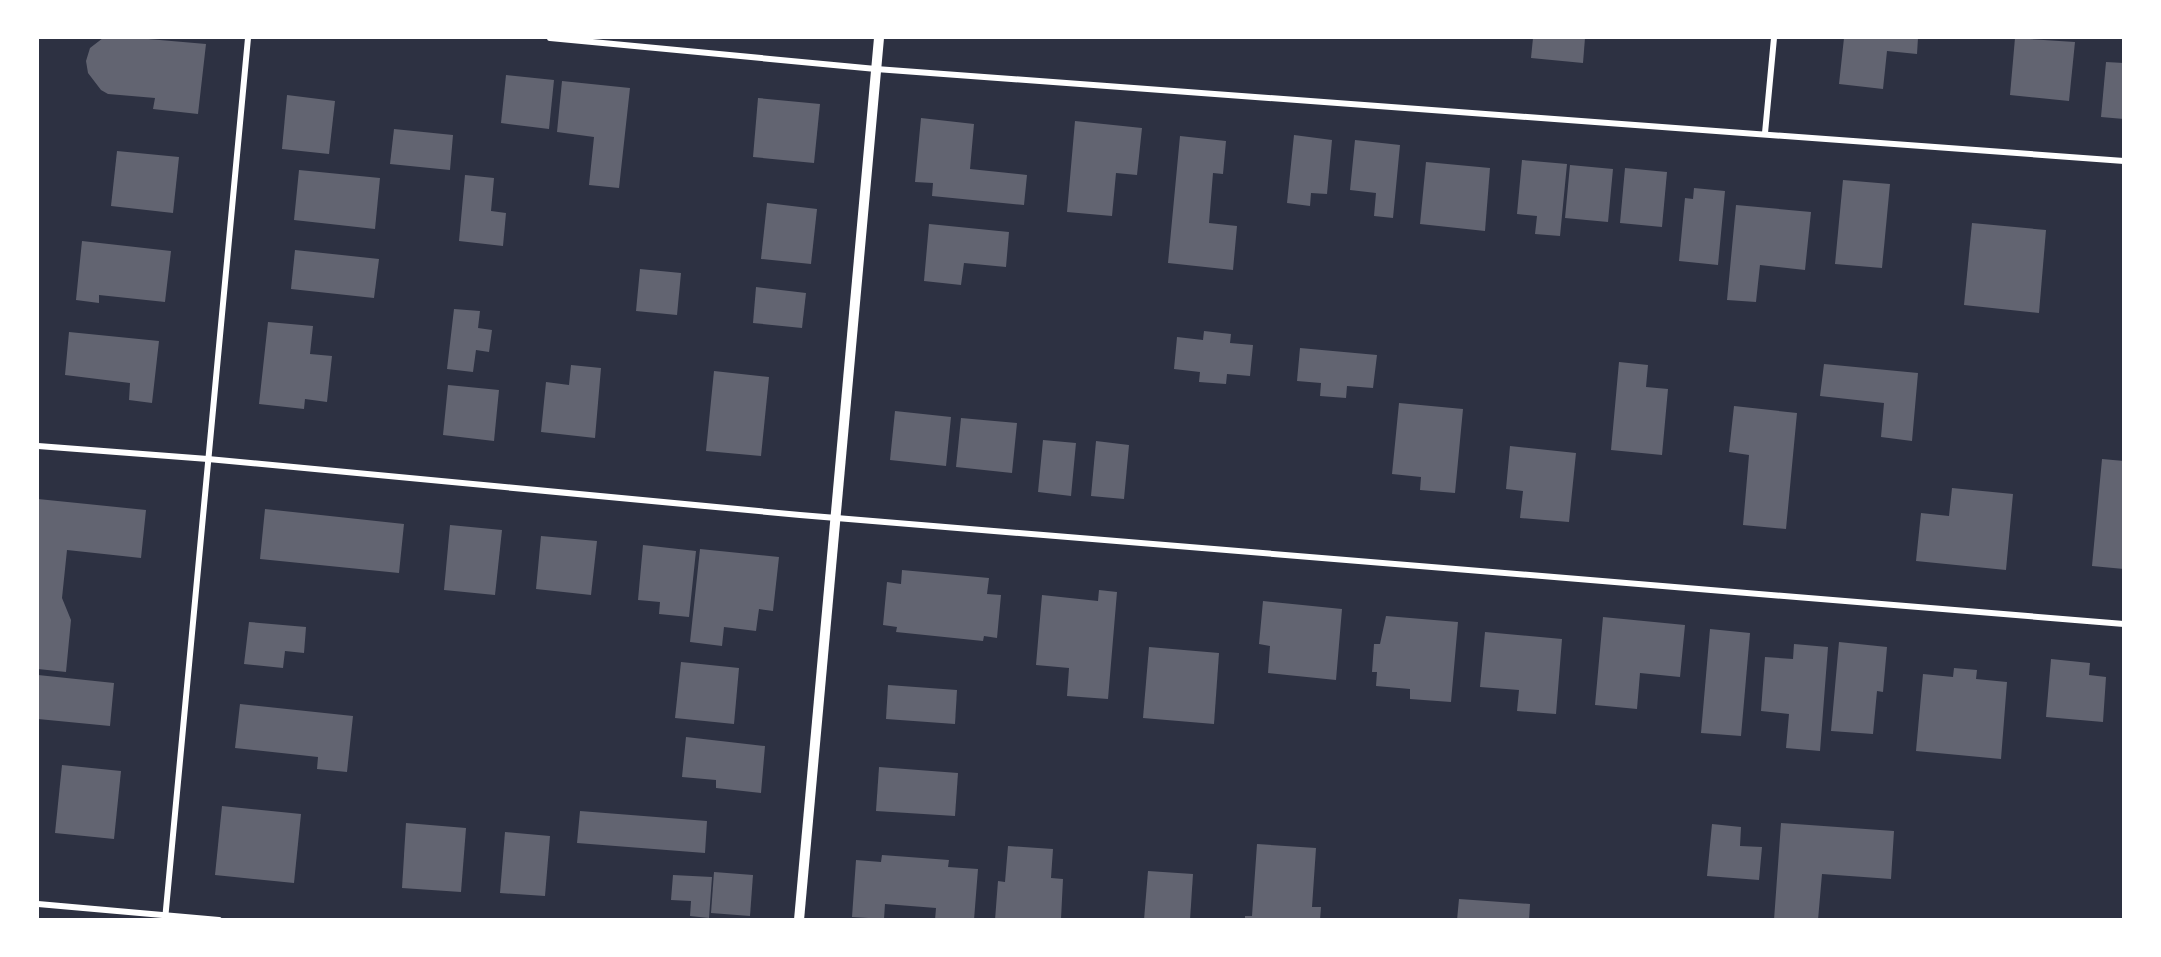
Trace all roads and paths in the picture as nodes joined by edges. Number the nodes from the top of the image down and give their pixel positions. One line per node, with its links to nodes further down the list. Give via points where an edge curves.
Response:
1 (248, 38): 9 (street)
2 (550, 38): 5 (street)
3 (879, 38): 5 (street)
4 (1774, 38): 6 (street)
5 (876, 69): 6 (street); 10 (street)
6 (1765, 133): 7 (street)
7 (2124, 161)
8 (38, 446): 9 (street)
9 (208, 459): 10 (street); 13 (street)
10 (835, 516): 11 (street); 15 (street)
11 (2124, 624)
12 (38, 904): 13 (street)
13 (165, 917): 14 (street)
14 (219, 920)
15 (798, 920)

